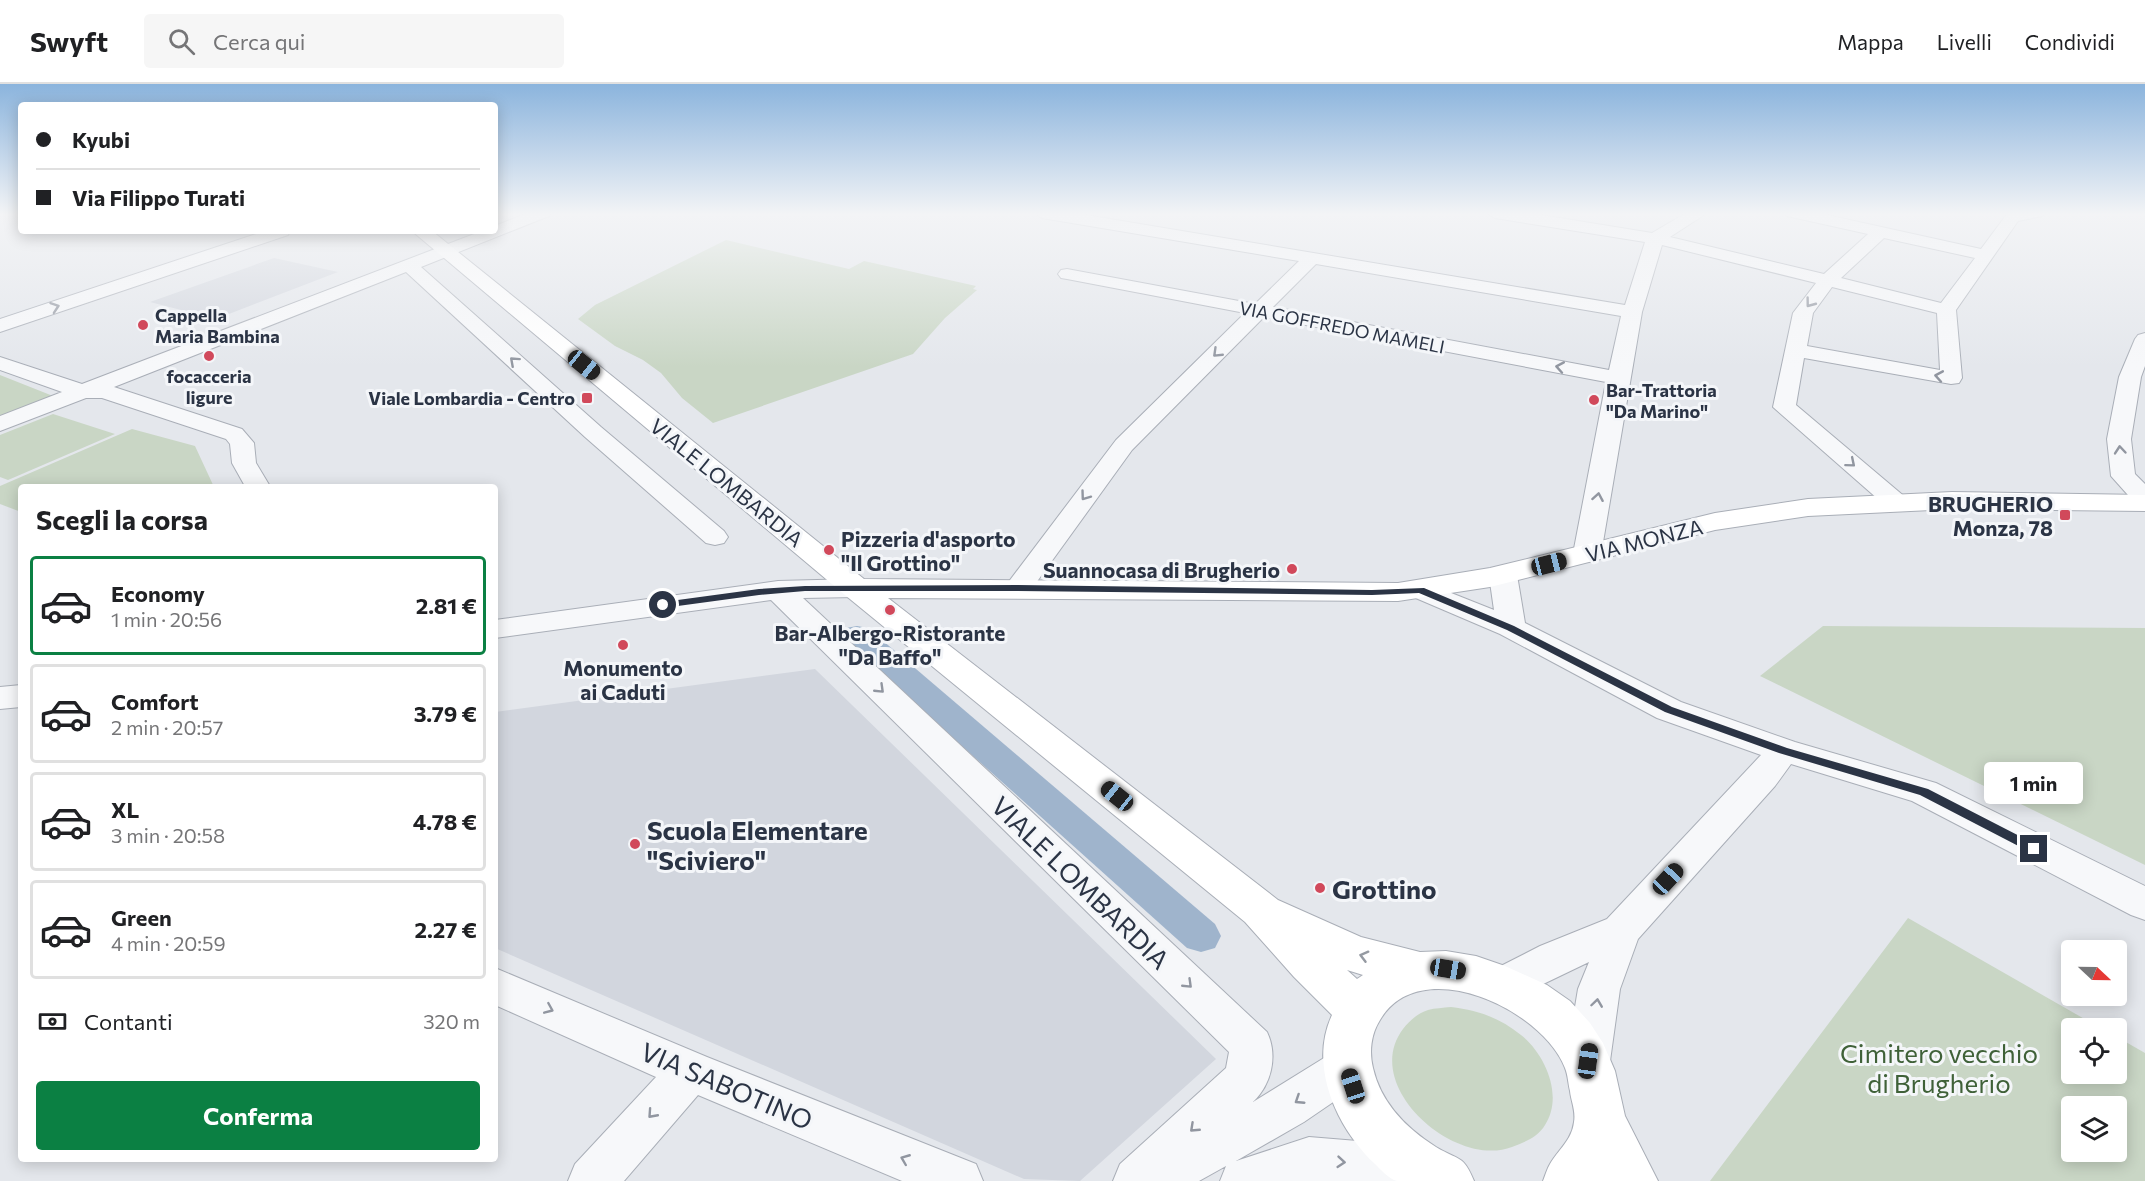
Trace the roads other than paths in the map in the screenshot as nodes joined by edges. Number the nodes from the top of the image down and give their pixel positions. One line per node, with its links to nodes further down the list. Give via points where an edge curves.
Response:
1 (183, 264): 16 (street, one-way to 1)
2 (415, 264): 10 (street)
3 (462, 264): 29 (main road, VIALE LOMBARDIA)
4 (1306, 264): 14 (street)
5 (1355, 264): 15 (street)
6 (1647, 264): 15 (street)
7 (1760, 264): 12 (street)
8 (1846, 264): 12 (street)
9 (1979, 264): 13 (street)
10 (410, 266): 21 (street); 26 (street, one-way to 10)
11 (1067, 274): 14 (street, VIA GOFFREDO MAMELI)
12 (1827, 281): 13 (street); 18 (street, one-way to 18, via 1803,313)
13 (1946, 310): 18 (street, one-way to 18, via 1951,378)
14 (1259, 312): 20 (street, VIA GOFFREDO MAMELI, one-way to 14); 30 (street, one-way to 30, via 1124,445)
15 (1632, 312): 20 (street)
16 (0, 326)
17 (2145, 339): 25 (street, one-way to 17, via 2123,476 2119,439 2130,377)
18 (1795, 350): 24 (street, one-way to 24, via 1784,407)
19 (0, 363): 21 (street)
20 (1618, 378): 27 (street, one-way to 20)
21 (82, 392): 22 (street); 23 (street, via 84,399 231,450)
22 (0, 424)
23 (257, 484)
24 (1896, 501): 25 (main road, VIA MONZA); 27 (main road, VIA MONZA, via 1760,513)
25 (2145, 501)
26 (715, 537)
27 (1587, 554): 28 (main road, VIA MONZA)
28 (1503, 575): 32 (main road, VIA MONZA); 33 (street)
29 (856, 588): 30 (main road, VIA MONZA); 31 (street); 39 (main road, VIALE LOMBARDIA)
30 (1018, 588): 32 (main road, VIA MONZA, via 1372,593)
31 (778, 590): 34 (street); 52 (street, VIALE LOMBARDIA, one-way to 52, via 1252,1046 1247,1078)
32 (1420, 590): 33 (street)
33 (1511, 628): 37 (street, via 1669,710)
34 (498, 629)
35 (18, 696): 36 (street)
36 (0, 698)
37 (1783, 750): 38 (street, via 1924,792); 40 (street, via 1764,777)
38 (2145, 904)
39 (1260, 910): 41 (main road, VIALE LOMBARDIA, one-way to 39, via 1352,953); 44 (main road, VIALE LOMBARDIA)
40 (1620, 931): 42 (street, via 1554,958); 45 (street, one-way to 40, via 1599,988)
41 (1420, 971): 42 (main road, via 1448,969); 44 (main road, via 1395,979 1374,992)
42 (1506, 984): 45 (main road, via 1554,1016)
43 (498, 987): 47 (street, VIA SABOTINO, one-way to 47)
44 (1358, 1010): 46 (main road, via 1348,1036)
45 (1588, 1061): 48 (main road)
46 (1348, 1067): 49 (main road, via 1359,1104 1385,1139); 53 (street, one-way to 53, via 1288,1107)
47 (692, 1071): 50 (street, one-way to 50); 51 (street, VIA SABOTINO, one-way to 47)
48 (1600, 1118): 55 (main road, via 1587,1157); 56 (main road)
49 (1434, 1175): 54 (street, one-way to 49, via 1309,1160)
50 (592, 1181)
51 (959, 1181)
52 (1137, 1181)
53 (1158, 1181)
54 (1244, 1181)
55 (1569, 1181)
56 (1632, 1181)

